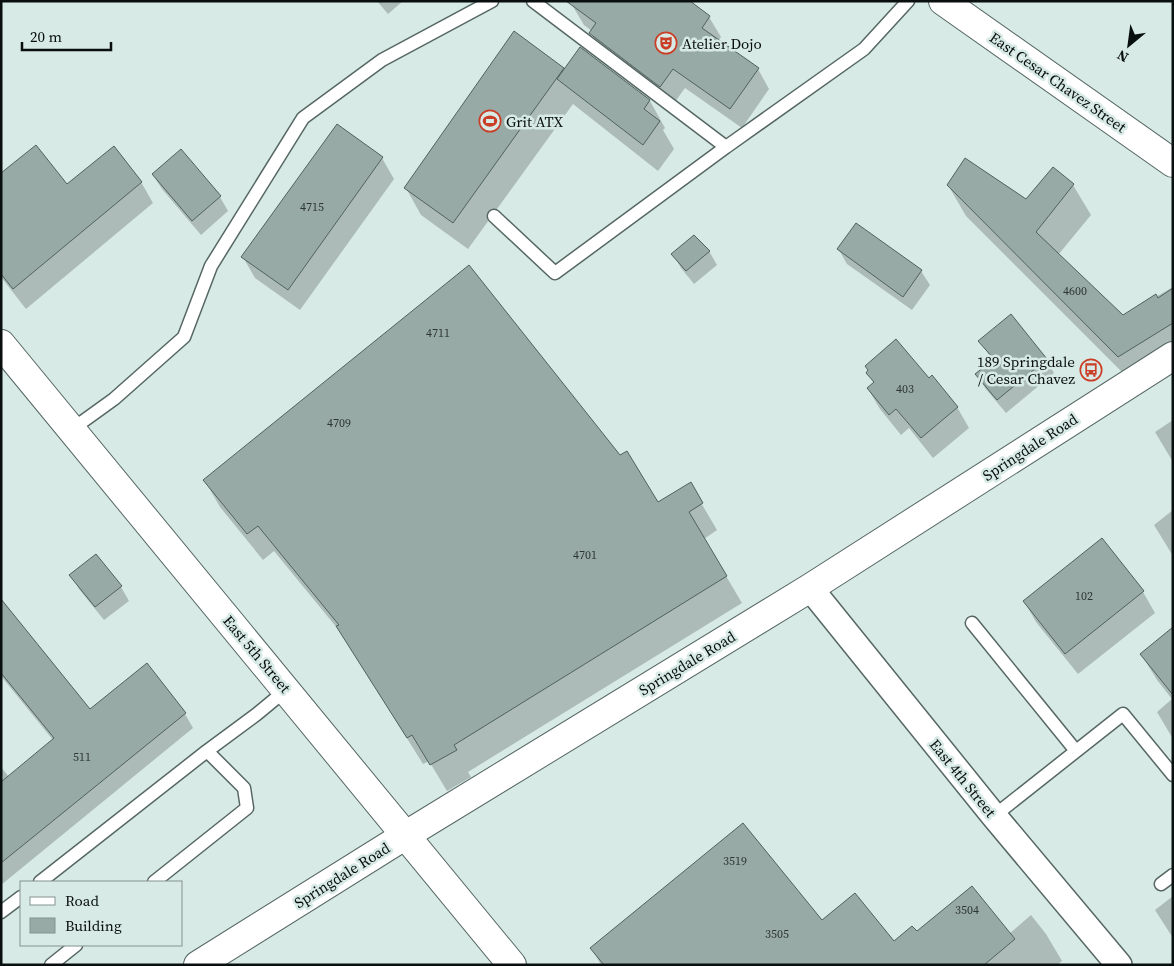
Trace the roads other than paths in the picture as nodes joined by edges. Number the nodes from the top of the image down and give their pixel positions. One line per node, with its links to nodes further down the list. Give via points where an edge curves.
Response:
1 (492, 1): 10 (lane, via 382,60 303,118 210,266 184,337 114,399)
2 (533, 1): 5 (lane)
3 (908, 1): 5 (lane, via 864,49)
4 (943, 1): 6 (main road, East Cesar Chavez Street)
5 (726, 147): 7 (lane, via 555,273)
6 (1173, 163)
7 (494, 216)
8 (1, 344): 10 (main road, East 5th Street)
9 (1173, 356): 11 (main road, Springdale Road)
10 (71, 430): 13 (main road, East 5th Street)
11 (810, 588): 17 (street, East 4th Street); 18 (main road, Springdale Road)
12 (972, 623): 15 (lane)
13 (286, 690): 14 (lane); 18 (main road, East 5th Street)
14 (207, 751): 20 (lane); 21 (lane, via 244,788 247,808)
15 (1076, 752): 16 (lane, via 1123,714); 17 (lane)
16 (1173, 775)
17 (994, 816): 29 (street, East 4th Street)
18 (406, 835): 27 (main road, Springdale Road); 28 (main road, East 5th Street)
19 (1173, 875): 22 (lane)
20 (41, 881)
21 (155, 881)
22 (1161, 884)
23 (20, 897): 24 (lane)
24 (1, 912)
25 (75, 946): 26 (lane)
26 (51, 965)
27 (198, 965)
28 (512, 965)
29 (1118, 965)

